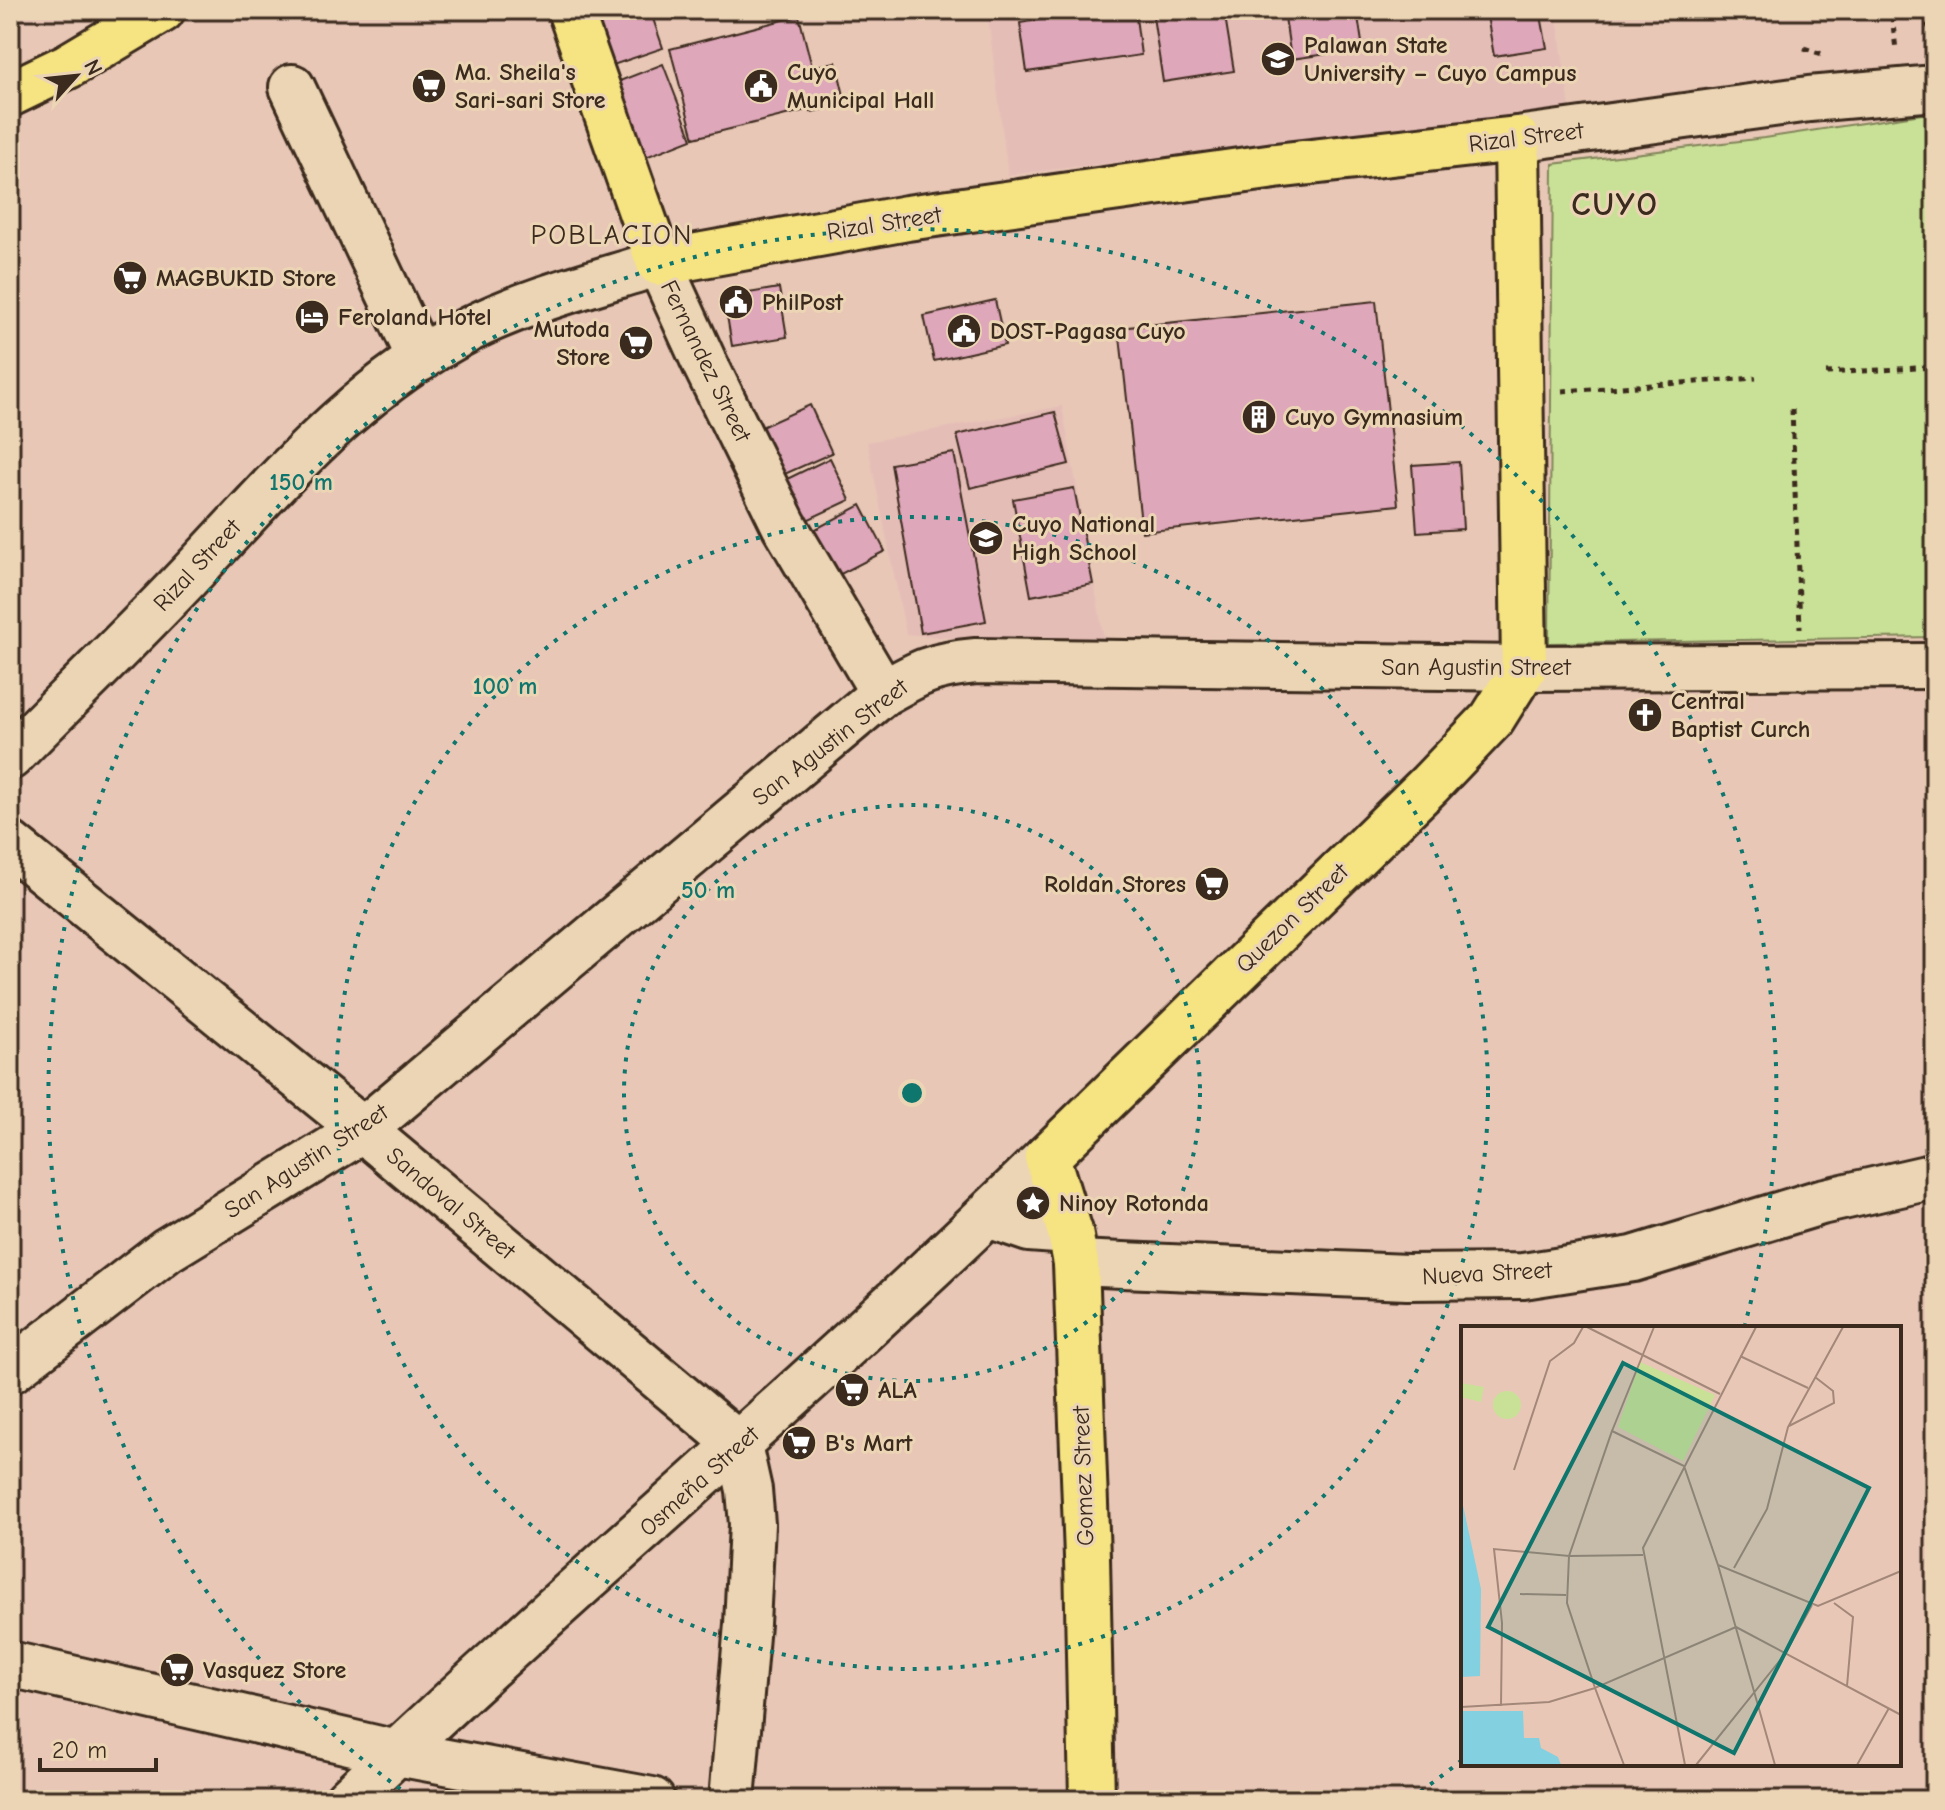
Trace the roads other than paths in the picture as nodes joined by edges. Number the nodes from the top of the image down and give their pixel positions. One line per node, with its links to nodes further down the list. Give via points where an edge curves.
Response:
1 (162, 10): 5 (main road)
2 (570, 10): 7 (main road, Fernandez Street)
3 (292, 87): 8 (street)
4 (1935, 88): 6 (street, Rizal Street, via 1809,99)
5 (10, 94)
6 (1517, 139): 7 (main road, Rizal Street, via 1275,166 907,218); 10 (main road)
7 (659, 263): 8 (street, Rizal Street, via 515,309); 11 (street, Fernandez Street, via 784,525)
8 (420, 359): 12 (street, Rizal Street, via 328,428)
9 (1935, 666): 10 (street, San Agustin Street)
10 (1524, 668): 11 (street, San Agustin Street, via 976,661 923,670); 15 (main road, Quezon Street, via 1492,719 1429,785)
11 (883, 693): 14 (street, San Agustin Street)
12 (10, 757)
13 (10, 844): 14 (street, Sandoval Street)
14 (363, 1130): 19 (street, San Agustin Street, via 167,1250); 20 (street, Sandoval Street)
15 (1047, 1157): 17 (street, Osmeña Street); 18 (main road, Gomez Street)
16 (1935, 1176): 18 (street, Nueva Street, via 1821,1202 1633,1259 1523,1276 1407,1277)
17 (988, 1215): 18 (street, Nueva Street); 20 (street, Osmeña Street)
18 (1073, 1247): 26 (main road, Gomez Street)
19 (10, 1371)
20 (739, 1445): 22 (street, Osmeña Street); 25 (street, via 752,1524)
21 (10, 1664): 22 (street)
22 (397, 1753): 23 (street, Osmeña Street); 24 (street)
23 (347, 1800)
24 (652, 1800)
25 (732, 1800)
26 (1092, 1800)

